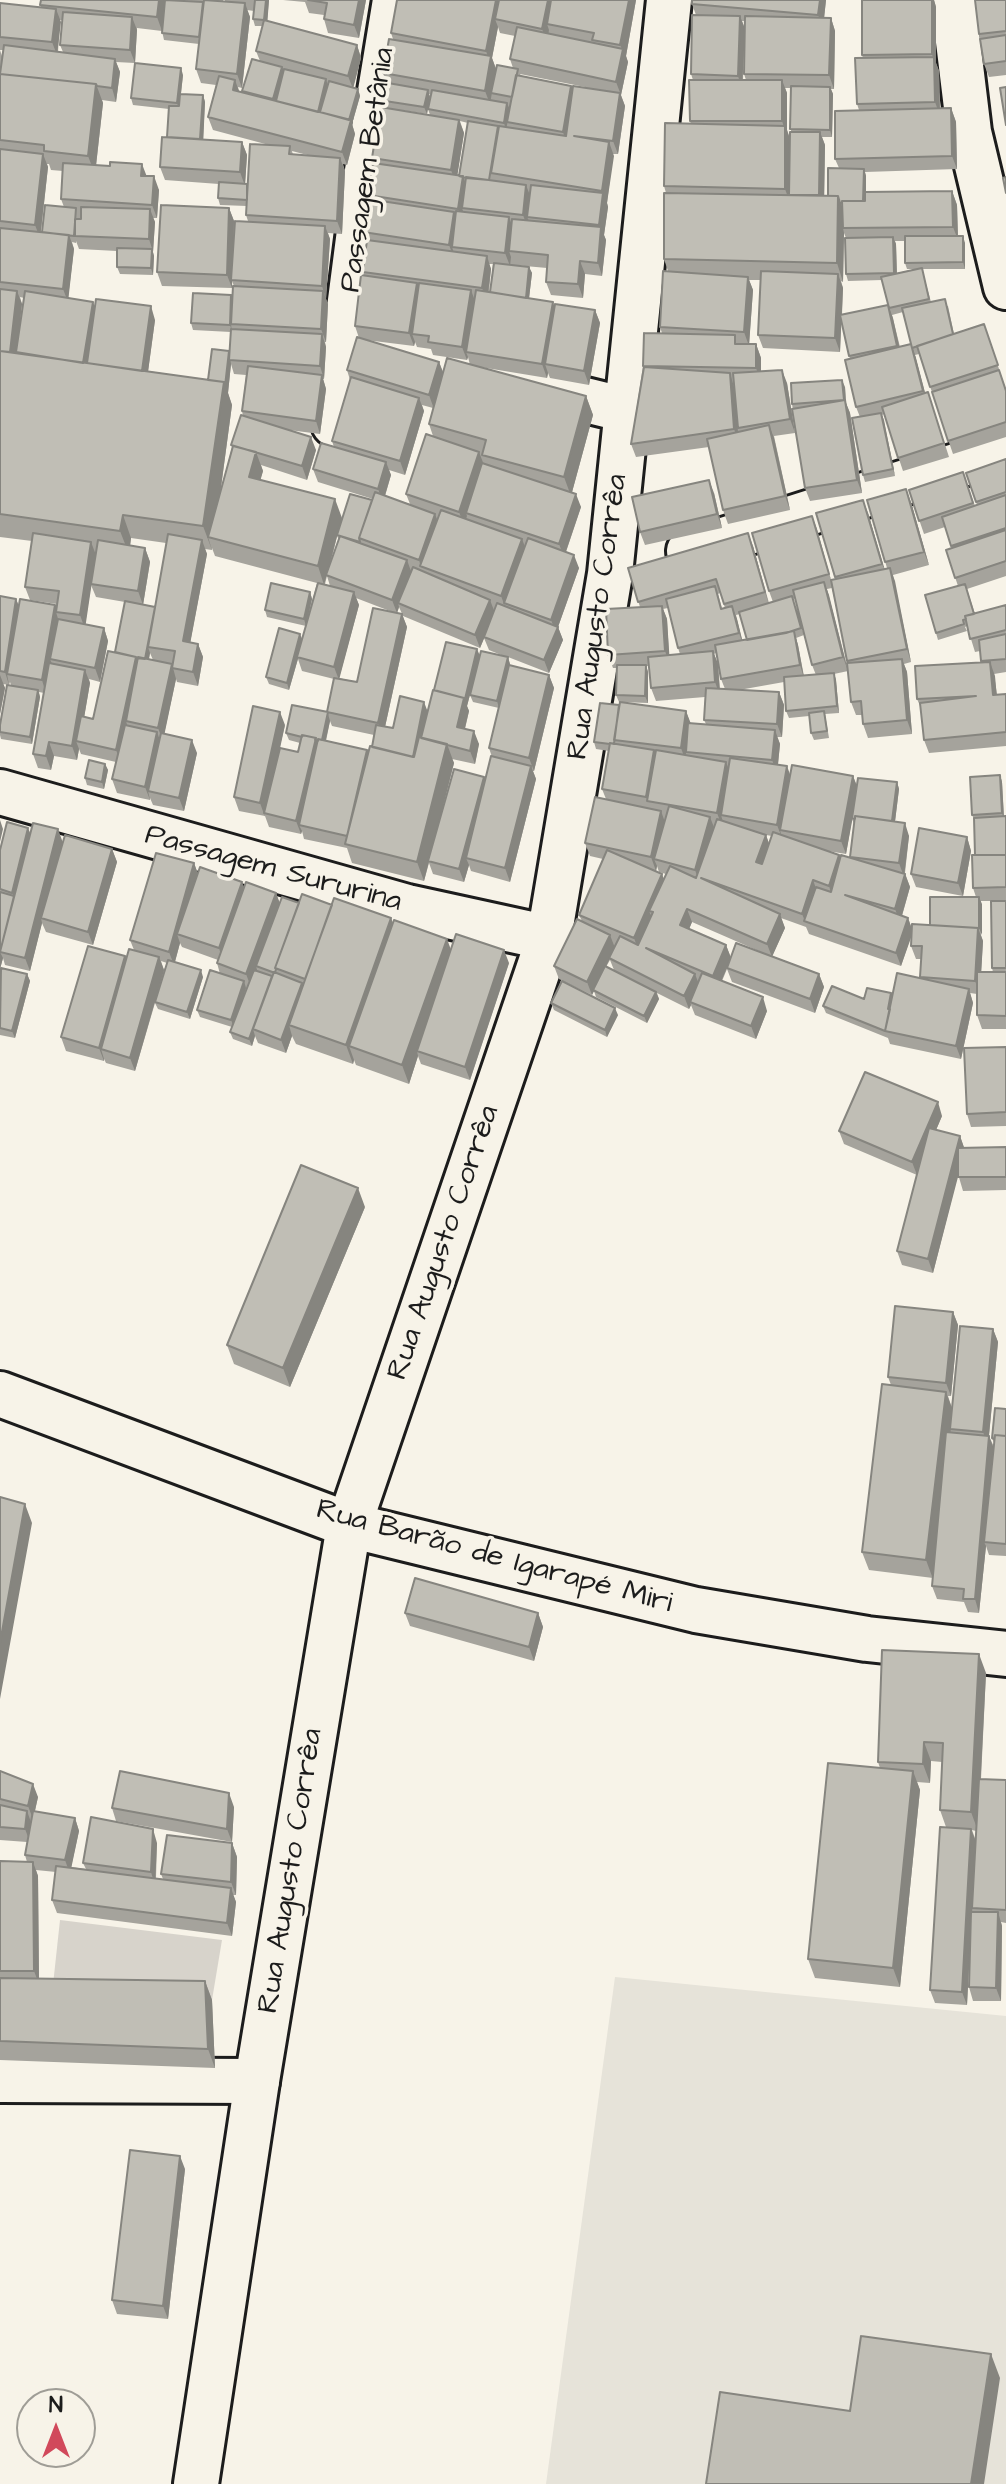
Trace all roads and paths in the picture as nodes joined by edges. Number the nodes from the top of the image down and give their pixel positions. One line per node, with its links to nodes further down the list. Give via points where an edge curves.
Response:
1 (395, 0): 5 (street, Passagem Betânia)
2 (669, 0): 6 (street, Rua Augusto Corrêa)
3 (953, 0): 4 (street, via 969,132)
4 (1006, 287)
5 (345, 341): 6 (street); 7 (street, Passagem Betânia)
6 (626, 410): 9 (street, Rua Augusto Corrêa)
7 (334, 424)
8 (1006, 450): 9 (street)
9 (610, 574): 11 (street, Rua Augusto Corrêa)
10 (0, 792): 11 (street, Passagem Sururina, via 407,907)
11 (549, 938): 13 (street, Rua Augusto Corrêa)
12 (0, 1394): 13 (street, Rua Barão de Igarapé Miri)
13 (349, 1525): 14 (street, Rua Barão de Igarapé Miri, via 696,1610 867,1639); 16 (street, Rua Augusto Corrêa)
14 (1006, 1654)
15 (0, 2080): 16 (street)
16 (257, 2081): 17 (street, Rua Augusto Corrêa)
17 (196, 2484)

